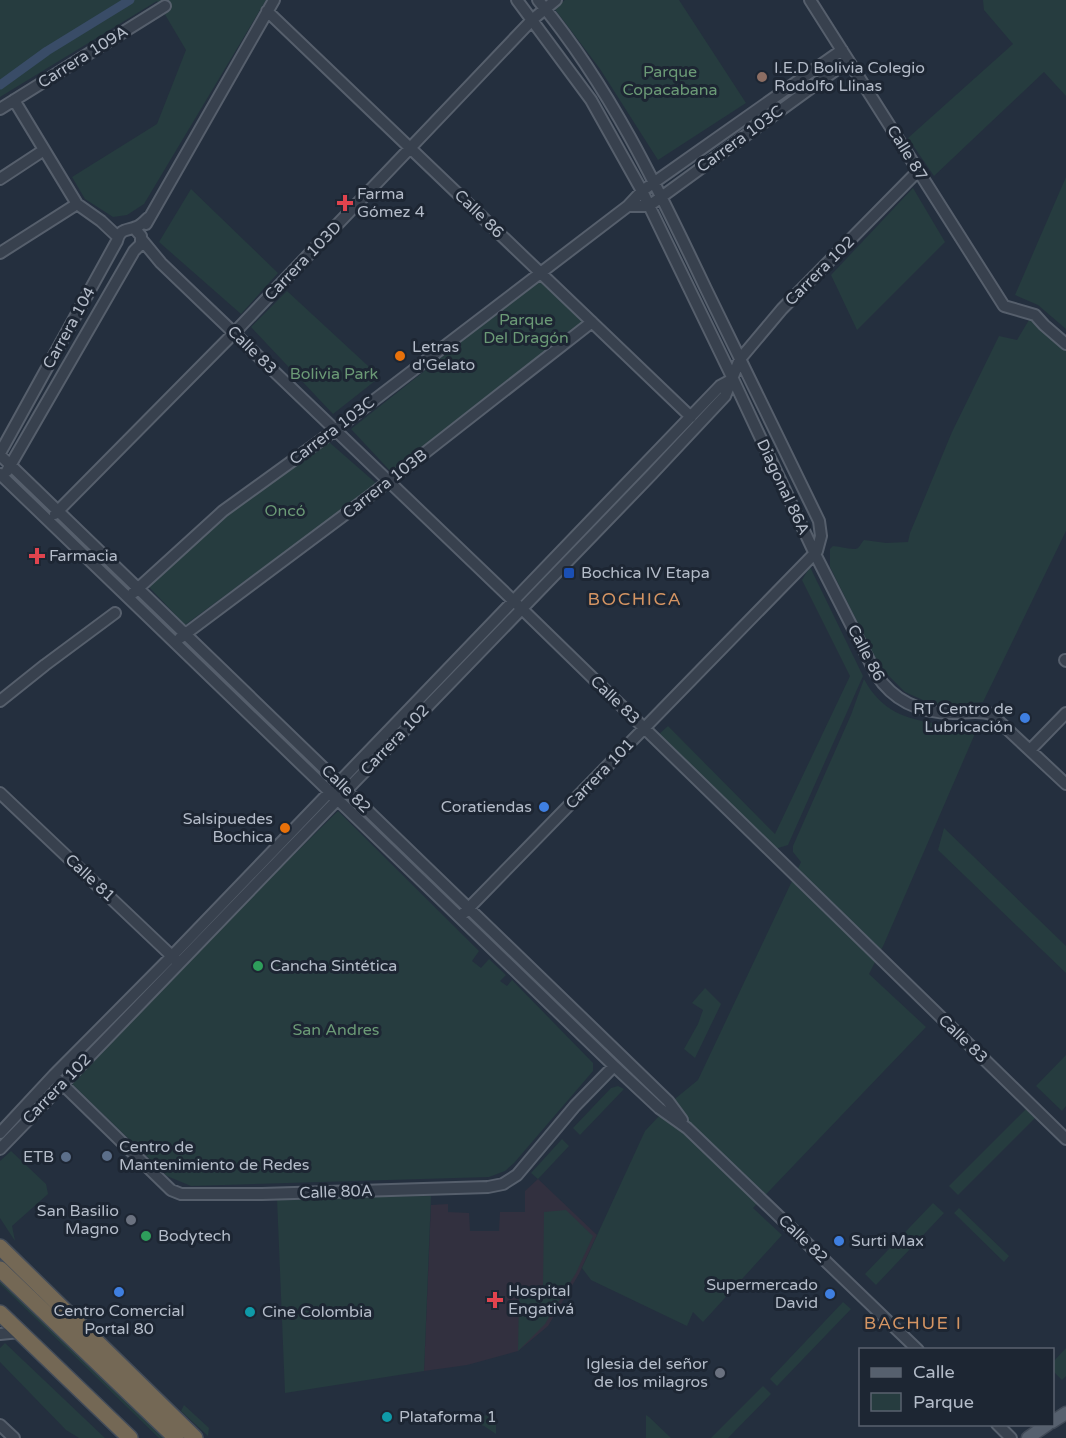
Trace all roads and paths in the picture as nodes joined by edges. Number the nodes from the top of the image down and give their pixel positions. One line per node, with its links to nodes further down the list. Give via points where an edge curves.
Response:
1 (274, 0): 7 (street, Carrera 104)
2 (517, 0): 8 (street, Diagonal 86A)
3 (556, 0): 5 (street, Carrera 103D)
4 (810, 0): 9 (street, Calle 87)
5 (541, 4): 8 (street, Carrera 103D); 17 (street, Diagonal 86A, via 603,88)
6 (165, 6): 11 (street, Carrera 109A)
7 (267, 11): 13 (street, Calle 86); 25 (street, Carrera 104)
8 (533, 19): 13 (street, Carrera 103D); 18 (street, Diagonal 86A, via 591,100)
9 (842, 50): 10 (street, Calle 87); 17 (street, Carrera 103C)
10 (848, 61): 15 (street, Calle 87); 19 (street, Carrera 103C)
11 (14, 100): 12 (street, Carrera 109A); 14 (street)
12 (0, 109)
13 (410, 148): 27 (street, Calle 86); 29 (street, Carrera 103D)
14 (44, 150): 16 (street); 20 (street)
15 (918, 171): 30 (street, Calle 87, via 1004,306 1035,315); 31 (street, Carrera 102, via 782,309)
16 (0, 179)
17 (655, 182): 18 (street, Carrera 103C); 19 (street, Diagonal 86A)
18 (642, 191): 21 (street, Carrera 103C); 22 (street, Diagonal 86A)
19 (662, 196): 22 (street, Carrera 103C); 31 (street, Diagonal 86A)
20 (77, 204): 23 (street); 26 (street)
21 (628, 206): 22 (street); 27 (street, Carrera 103C)
22 (649, 206): 32 (street, Diagonal 86A)
23 (101, 221): 24 (street); 25 (street)
24 (118, 239): 25 (street, Carrera 104, via 122,231); 25 (street, Calle 83, via 123,250); 35 (street, Carrera 104)
25 (136, 239): 29 (street, Calle 83); 36 (street, Carrera 104)
26 (0, 253)
27 (541, 273): 28 (street, Calle 86); 34 (street, Carrera 103C)
28 (592, 322): 33 (street, Calle 86); 40 (street, Carrera 103B)
29 (234, 333): 34 (street, Calle 83); 41 (street, Carrera 103D)
30 (1066, 344)
31 (740, 358): 32 (street, Carrera 102); 45 (street, Diagonal 86A, via 819,521 821,536)
32 (734, 379): 33 (street, Carrera 102, via 720,386); 38 (street, Carrera 102, via 725,396); 45 (street, Diagonal 86A)
33 (691, 417): 37 (street, Carrera 102)
34 (335, 430): 40 (street, Calle 83); 46 (street, Carrera 103C, via 223,511)
35 (0, 454): 36 (street, Calle 82)
36 (11, 465): 39 (street, Carrera 104); 41 (street, Calle 82)
37 (643, 466): 38 (street); 43 (street, Carrera 102)
38 (652, 474): 44 (street, Carrera 102)
39 (1, 478): 42 (street, Calle 82)
40 (388, 482): 48 (street, Calle 83); 50 (street, Carrera 103B)
41 (58, 510): 42 (street, Carrera 103D); 46 (street, Calle 82)
42 (49, 521): 47 (street, Calle 82)
43 (590, 521): 44 (street); 48 (street, Carrera 102)
44 (599, 529): 48 (street, Carrera 102)
45 (814, 553): 56 (street, Carrera 101); 57 (street, Calle 86, via 884,686 909,706 928,711 992,714)
46 (138, 588): 47 (street, Carrera 103C); 50 (street, Calle 82)
47 (129, 597): 51 (street, Calle 82)
48 (518, 605): 56 (street, Calle 83); 58 (street, Carrera 102); 61 (street, Carrera 102)
49 (115, 613): 54 (street)
50 (185, 634): 51 (street, Carrera 103B); 52 (street, Calle 82)
51 (175, 642): 53 (street, Calle 82)
52 (231, 678): 53 (street); 58 (street, Calle 82)
53 (222, 687): 60 (street, Calle 82)
54 (0, 701)
55 (1066, 713): 57 (street)
56 (644, 728): 64 (street, Carrera 101); 71 (street, Calle 83)
57 (1031, 749): 59 (street, Calle 86)
58 (338, 782): 60 (street, Carrera 102); 61 (street, Calle 82)
59 (1066, 784)
60 (330, 790): 63 (street, Calle 82); 66 (street, Carrera 102)
61 (347, 790): 63 (street, Carrera 102); 64 (street, Calle 82)
62 (0, 793): 66 (street, Calle 81)
63 (339, 799): 65 (street, Calle 82); 66 (street, Carrera 102)
64 (469, 908): 65 (street, Carrera 101); 69 (street, Calle 82)
65 (460, 917): 67 (street, Calle 82)
66 (176, 960): 68 (street, Carrera 102)
67 (614, 1066): 68 (street, Calle 80A, via 510,1180 488,1187 262,1194 181,1194 165,1185); 69 (street, Calle 82)
68 (58, 1079): 70 (street, Carrera 102); 72 (street, Carrera 102)
69 (664, 1105): 78 (street, Calle 82)
70 (0, 1133)
71 (1066, 1139)
72 (0, 1149)
73 (0, 1247): 86 (highway)
74 (0, 1269): 85 (highway)
75 (0, 1313): 76 (highway)
76 (20, 1332): 77 (street); 84 (highway)
77 (0, 1334)
78 (916, 1348)
79 (0, 1425): 83 (street)
80 (998, 1426): 87 (street)
81 (1047, 1426): 82 (main road)
82 (1033, 1437)
83 (14, 1438)
84 (130, 1438)
85 (176, 1438)
86 (195, 1438)
87 (1011, 1438)

